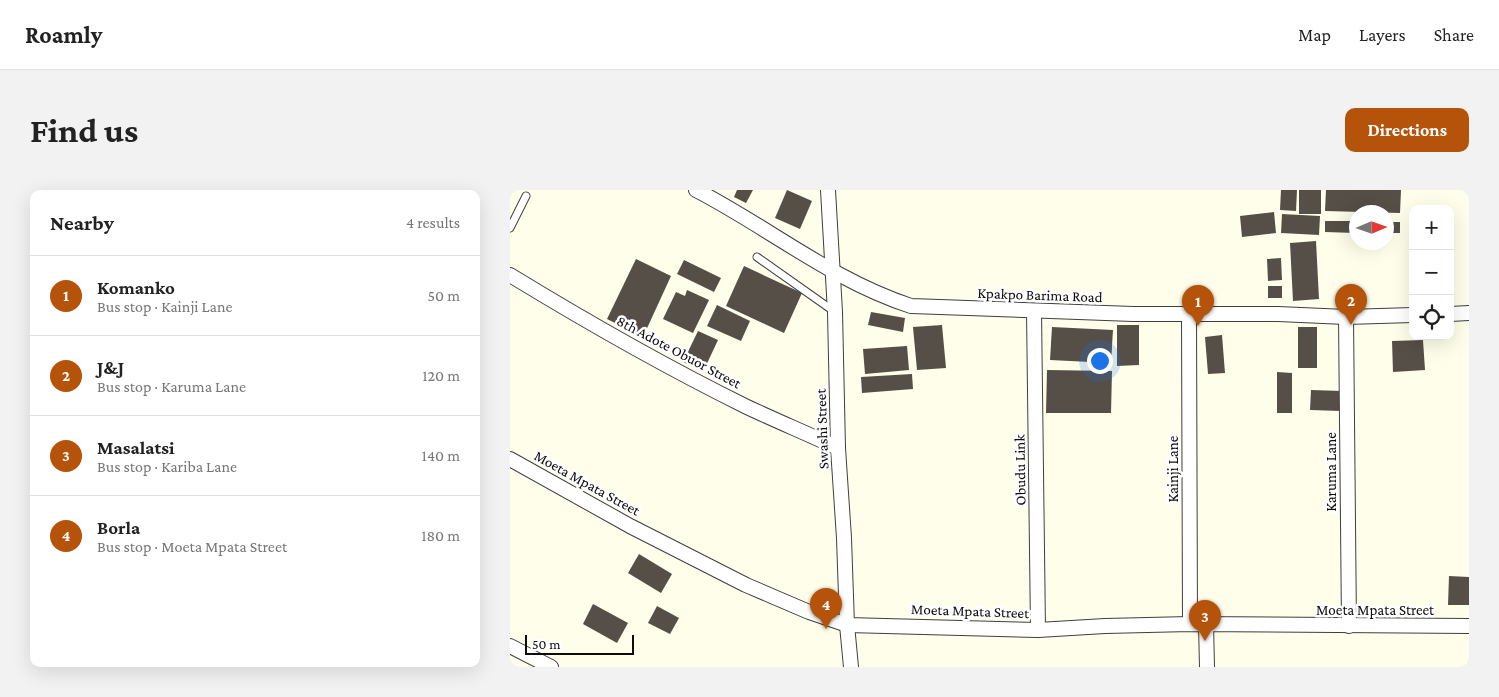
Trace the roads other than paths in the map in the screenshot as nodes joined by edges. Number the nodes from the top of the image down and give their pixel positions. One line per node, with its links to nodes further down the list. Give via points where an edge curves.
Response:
1 (696, 190): 6 (street, Kpakpo Barima Road)
2 (828, 190): 6 (street, Swashi Street)
3 (526, 196): 4 (lane)
4 (510, 228)
5 (757, 257): 9 (lane)
6 (832, 271): 8 (street, Kpakpo Barima Road, via 911,306); 9 (street, Swashi Street)
7 (510, 275): 15 (street, 8th Adote Obuor Street, via 586,322 748,407)
8 (1034, 311): 10 (street, Kpakpo Barima Road); 22 (street, Obudu Link)
9 (835, 312): 15 (street, Swashi Street)
10 (1189, 313): 14 (street, Kpakpo Barima Road); 17 (street, Kainji Lane)
11 (1469, 313): 12 (street)
12 (1454, 314)
13 (1409, 315): 14 (street, Kpakpo Barima Road)
14 (1346, 317): 20 (street, Karuma Lane)
15 (838, 448): 19 (street, Swashi Street)
16 (510, 459): 19 (street, Moeta Mpata Street, via 630,526 746,585)
17 (1190, 624): 18 (street, Moeta Mpata Street); 22 (street, Moeta Mpata Street)
18 (1206, 624): 20 (street, Moeta Mpata Street); 26 (street)
19 (847, 625): 22 (street, Moeta Mpata Street); 25 (street, Swashi Street)
20 (1349, 626): 21 (street, Moeta Mpata Street)
21 (1469, 626)
22 (1038, 630)
23 (510, 646): 24 (street)
24 (551, 667)
25 (851, 667)
26 (1207, 667)

